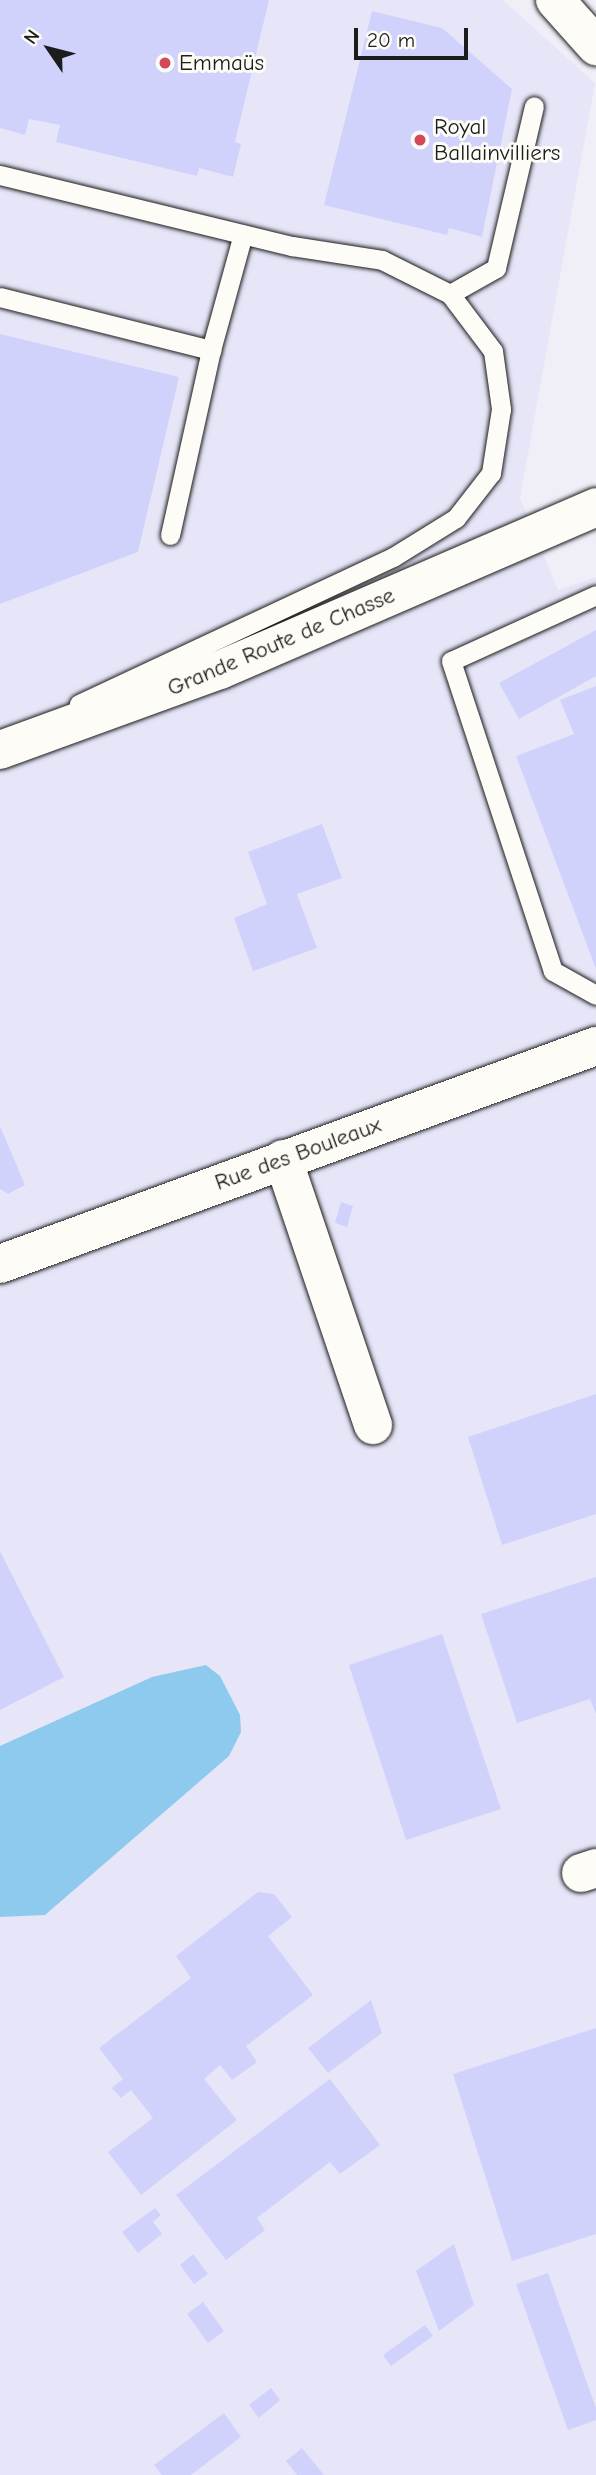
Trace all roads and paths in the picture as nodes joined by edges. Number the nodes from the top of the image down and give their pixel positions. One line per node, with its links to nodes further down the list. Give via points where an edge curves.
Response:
1 (555, 0): 2 (street)
2 (596, 46)
3 (534, 106): 6 (lane, via 496,268)
4 (0, 174): 5 (lane)
5 (243, 234): 6 (lane, via 382,260); 8 (lane)
6 (450, 295): 14 (lane, via 493,351 501,409 491,473 456,518 393,557)
7 (0, 297): 8 (lane)
8 (211, 350): 12 (lane)
9 (596, 482): 11 (street)
10 (596, 507): 11 (street, Grande Route de Chasse)
11 (557, 523): 14 (street, Grande Route de Chasse, via 220,670)
12 (170, 535)
13 (596, 595): 15 (lane, via 452,661 553,971)
14 (0, 747)
15 (596, 995)
16 (596, 1046): 17 (street, Rue des Bouleaux)
17 (283, 1159): 18 (street, Rue des Bouleaux); 19 (street)
18 (0, 1264)
19 (373, 1425)

